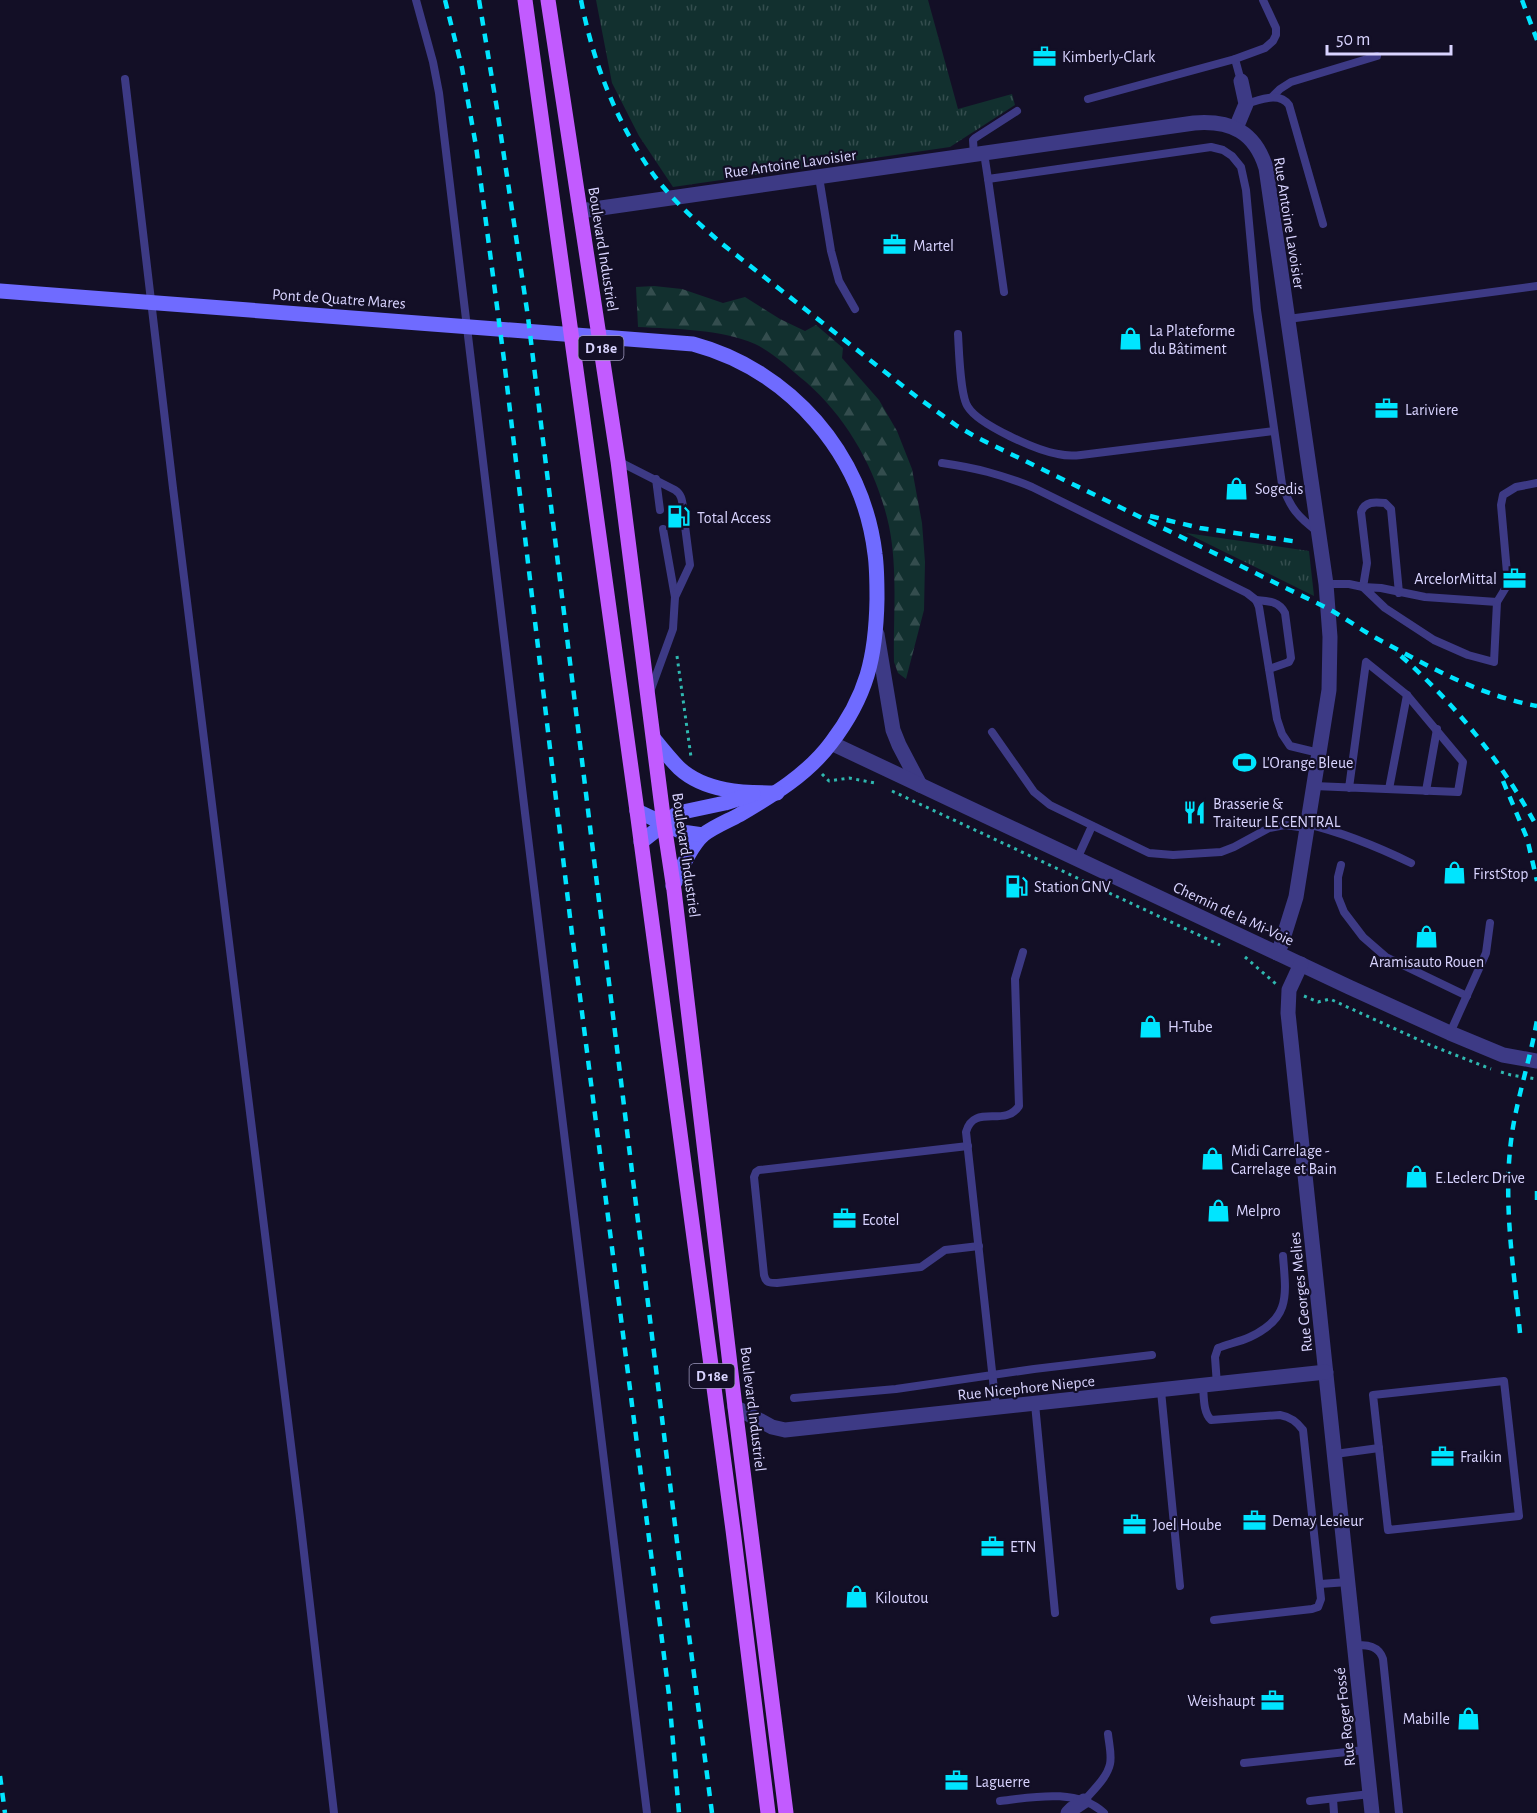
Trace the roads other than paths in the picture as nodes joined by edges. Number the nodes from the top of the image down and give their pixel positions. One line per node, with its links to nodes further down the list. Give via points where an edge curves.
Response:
1 (416, 0): 104 (lane, via 439,93)
2 (525, 0): 57 (main road, D 18e)
3 (548, 0): 17 (main road, Boulevard Industriel / D 18e)
4 (1263, 0): 6 (lane, via 1276,35 1265,48)
5 (1377, 56): 9 (lane, via 1291,82)
6 (1235, 59): 8 (lane); 10 (lane)
7 (125, 80): 103 (lane)
8 (1240, 81): 11 (street)
9 (1272, 97): 11 (lane); 18 (lane, via 1286,100 1289,105)
10 (1088, 99)
11 (1246, 104): 13 (street)
12 (1017, 111): 14 (lane, via 973,140)
13 (1236, 128): 14 (street, Rue Antoine Lavoisier, via 1194,123); 23 (street, Rue Antoine Lavoisier, via 1256,144 1266,168)
14 (979, 154): 15 (street, Rue Antoine Lavoisier); 16 (lane)
15 (819, 177): 17 (street, Rue Antoine Lavoisier); 22 (lane, via 839,281)
16 (988, 179): 21 (lane); 25 (lane, via 1211,147 1232,156 1241,167 1246,190)
17 (580, 211): 26 (main road, Boulevard Industriel / D 18e)
18 (1323, 224)
19 (1537, 286): 23 (lane)
20 (0, 291): 41 (main road, Pont de Quatre Mares, via 676,341 716,350 761,373 805,407 843,457 868,518 875,554)
21 (1004, 292)
22 (855, 309)
23 (1288, 320): 34 (street, Rue Antoine Lavoisier)
24 (958, 334): 25 (lane, via 968,407 1013,438 1042,450 1081,455)
25 (1274, 431): 34 (lane, via 1287,500 1293,511)
26 (618, 461): 28 (lane); 44 (main road, Boulevard Industriel / D 18e)
27 (942, 463): 39 (lane, via 1006,476 1032,487)
28 (656, 480): 30 (lane, via 679,493); 31 (lane)
29 (1537, 483): 40 (lane, via 1516,487 1503,495 1508,584)
30 (683, 507)
31 (660, 510)
32 (685, 526): 38 (lane, via 690,565)
33 (663, 529): 38 (lane)
34 (1318, 533): 35 (street, Rue Antoine Lavoisier)
35 (1326, 584): 36 (lane); 49 (street, Rue Antoine Lavoisier, via 1329,690)
36 (1363, 588): 37 (lane); 37 (lane, via 1367,563 1361,512 1368,503 1385,503 1391,509); 40 (lane, via 1385,608 1434,640 1494,662)
37 (1399, 593): 40 (lane)
38 (675, 597): 44 (lane, via 673,629)
39 (1256, 600): 42 (lane); 42 (lane, via 1277,604 1285,613 1291,658)
40 (1497, 602)
41 (876, 633): 48 (main road, Pont de Quatre Mares, via 861,694); 50 (street, via 893,730)
42 (1269, 669): 49 (lane, via 1281,734 1290,746)
43 (1407, 695): 45 (lane); 52 (lane, via 1366,662); 53 (lane)
44 (648, 698): 47 (main road, Boulevard Industriel / D 18e)
45 (1437, 729): 54 (lane); 54 (lane, via 1463,762 1458,792)
46 (992, 732): 59 (lane, via 1035,792 1050,805)
47 (654, 739): 55 (main road, via 680,768 708,785); 58 (main road, Boulevard Industriel / D 18e)
48 (831, 743): 50 (street, Chemin de la Mi-Voie); 56 (main road, Pont de Quatre Mares)
49 (1319, 753): 51 (street, Rue Antoine Lavoisier)
50 (920, 785): 63 (street, Chemin de la Mi-Voie)
51 (1314, 786): 52 (lane); 60 (street, Rue Antoine Lavoisier)
52 (1349, 788): 53 (lane)
53 (1389, 789): 54 (lane)
54 (1426, 791)
55 (755, 793): 56 (main road); 58 (main road, via 725,804 682,811)
56 (777, 793): 61 (main road, Pont de Quatre Mares)
57 (637, 811): 58 (main road); 62 (main road, D 18e)
58 (664, 824): 61 (main road); 62 (main road); 66 (main road, Boulevard Industriel / D 18e)
59 (1092, 826): 60 (lane, via 1149,853 1173,855 1221,852 1276,826); 63 (lane)
60 (1307, 826): 64 (lane, via 1341,832); 69 (street, Rue Antoine Lavoisier, via 1296,897)
61 (703, 836): 66 (main road)
62 (641, 842): 105 (main road, D 18e)
63 (1077, 859): 69 (street, Chemin de la Mi-Voie)
64 (1411, 863)
65 (1341, 865): 71 (lane, via 1338,897 1363,937 1386,957)
66 (673, 886): 84 (main road, Boulevard Industriel / D 18e)
67 (1490, 923): 71 (lane, via 1486,952)
68 (1023, 952): 74 (lane, via 1015,979 1019,1106 1008,1115 973,1120 966,1132)
69 (1277, 953): 70 (street, Chemin de la Mi-Voie)
70 (1300, 964): 72 (street, Chemin de la Mi-Voie); 78 (street, Rue Georges Melies, via 1289,990 1288,1013)
71 (1467, 996): 72 (lane)
72 (1450, 1033): 73 (street, Chemin de la Mi-Voie, via 1503,1055)
73 (1537, 1061)
74 (968, 1146): 75 (lane); 75 (lane, via 759,1170 754,1177 764,1275 769,1283 777,1283 921,1267 945,1250)
75 (979, 1246): 79 (lane)
76 (1283, 1256): 80 (lane, via 1286,1294 1278,1316 1252,1336 1218,1348)
77 (1152, 1355): 79 (lane)
78 (1326, 1372): 80 (street, Rue Nicephore Niepce); 87 (street, Rue Georges Melies)
79 (992, 1376): 82 (lane); 85 (lane)
80 (1210, 1385): 81 (street, Rue Nicephore Niepce); 89 (lane, via 1205,1410 1211,1420 1280,1415 1297,1422 1303,1430)
81 (1161, 1391): 83 (street, Rue Nicephore Niepce); 90 (lane)
82 (794, 1398)
83 (1035, 1404): 85 (street, Rue Nicephore Niepce); 91 (lane)
84 (735, 1407): 85 (street, Rue Nicephore Niepce, via 785,1430); 106 (main road, Boulevard Industriel / D 18e)
85 (996, 1408)
86 (1379, 1448): 86 (lane, via 1373,1395 1504,1381 1519,1516 1388,1530); 87 (lane)
87 (1335, 1454): 88 (street, Rue Georges Melies)
88 (1348, 1581): 89 (lane); 92 (street, Rue Georges Melies)
89 (1320, 1584): 93 (lane, via 1318,1607)
90 (1180, 1586)
91 (1055, 1613)
92 (1352, 1618): 94 (street, Rue Roger Fossé)
93 (1214, 1620)
94 (1354, 1646): 96 (street, Rue Roger Fossé); 111 (lane, via 1375,1648 1383,1659)
95 (1108, 1734): 101 (lane, via 1107,1773)
96 (1365, 1750): 97 (lane); 98 (street, Rue Roger Fossé)
97 (1244, 1762)
98 (1370, 1794): 99 (lane); 110 (street, Rue Roger Fossé)
99 (1333, 1799): 102 (lane); 109 (lane)
100 (1000, 1801): 101 (lane, via 1048,1796)
101 (1084, 1801): 107 (street); 108 (lane)
102 (1310, 1801)
103 (334, 1813)
104 (647, 1813)
105 (768, 1813)
106 (786, 1813)
107 (1068, 1813)
108 (1104, 1813)
109 (1334, 1813)
110 (1372, 1813)
111 (1399, 1813)

